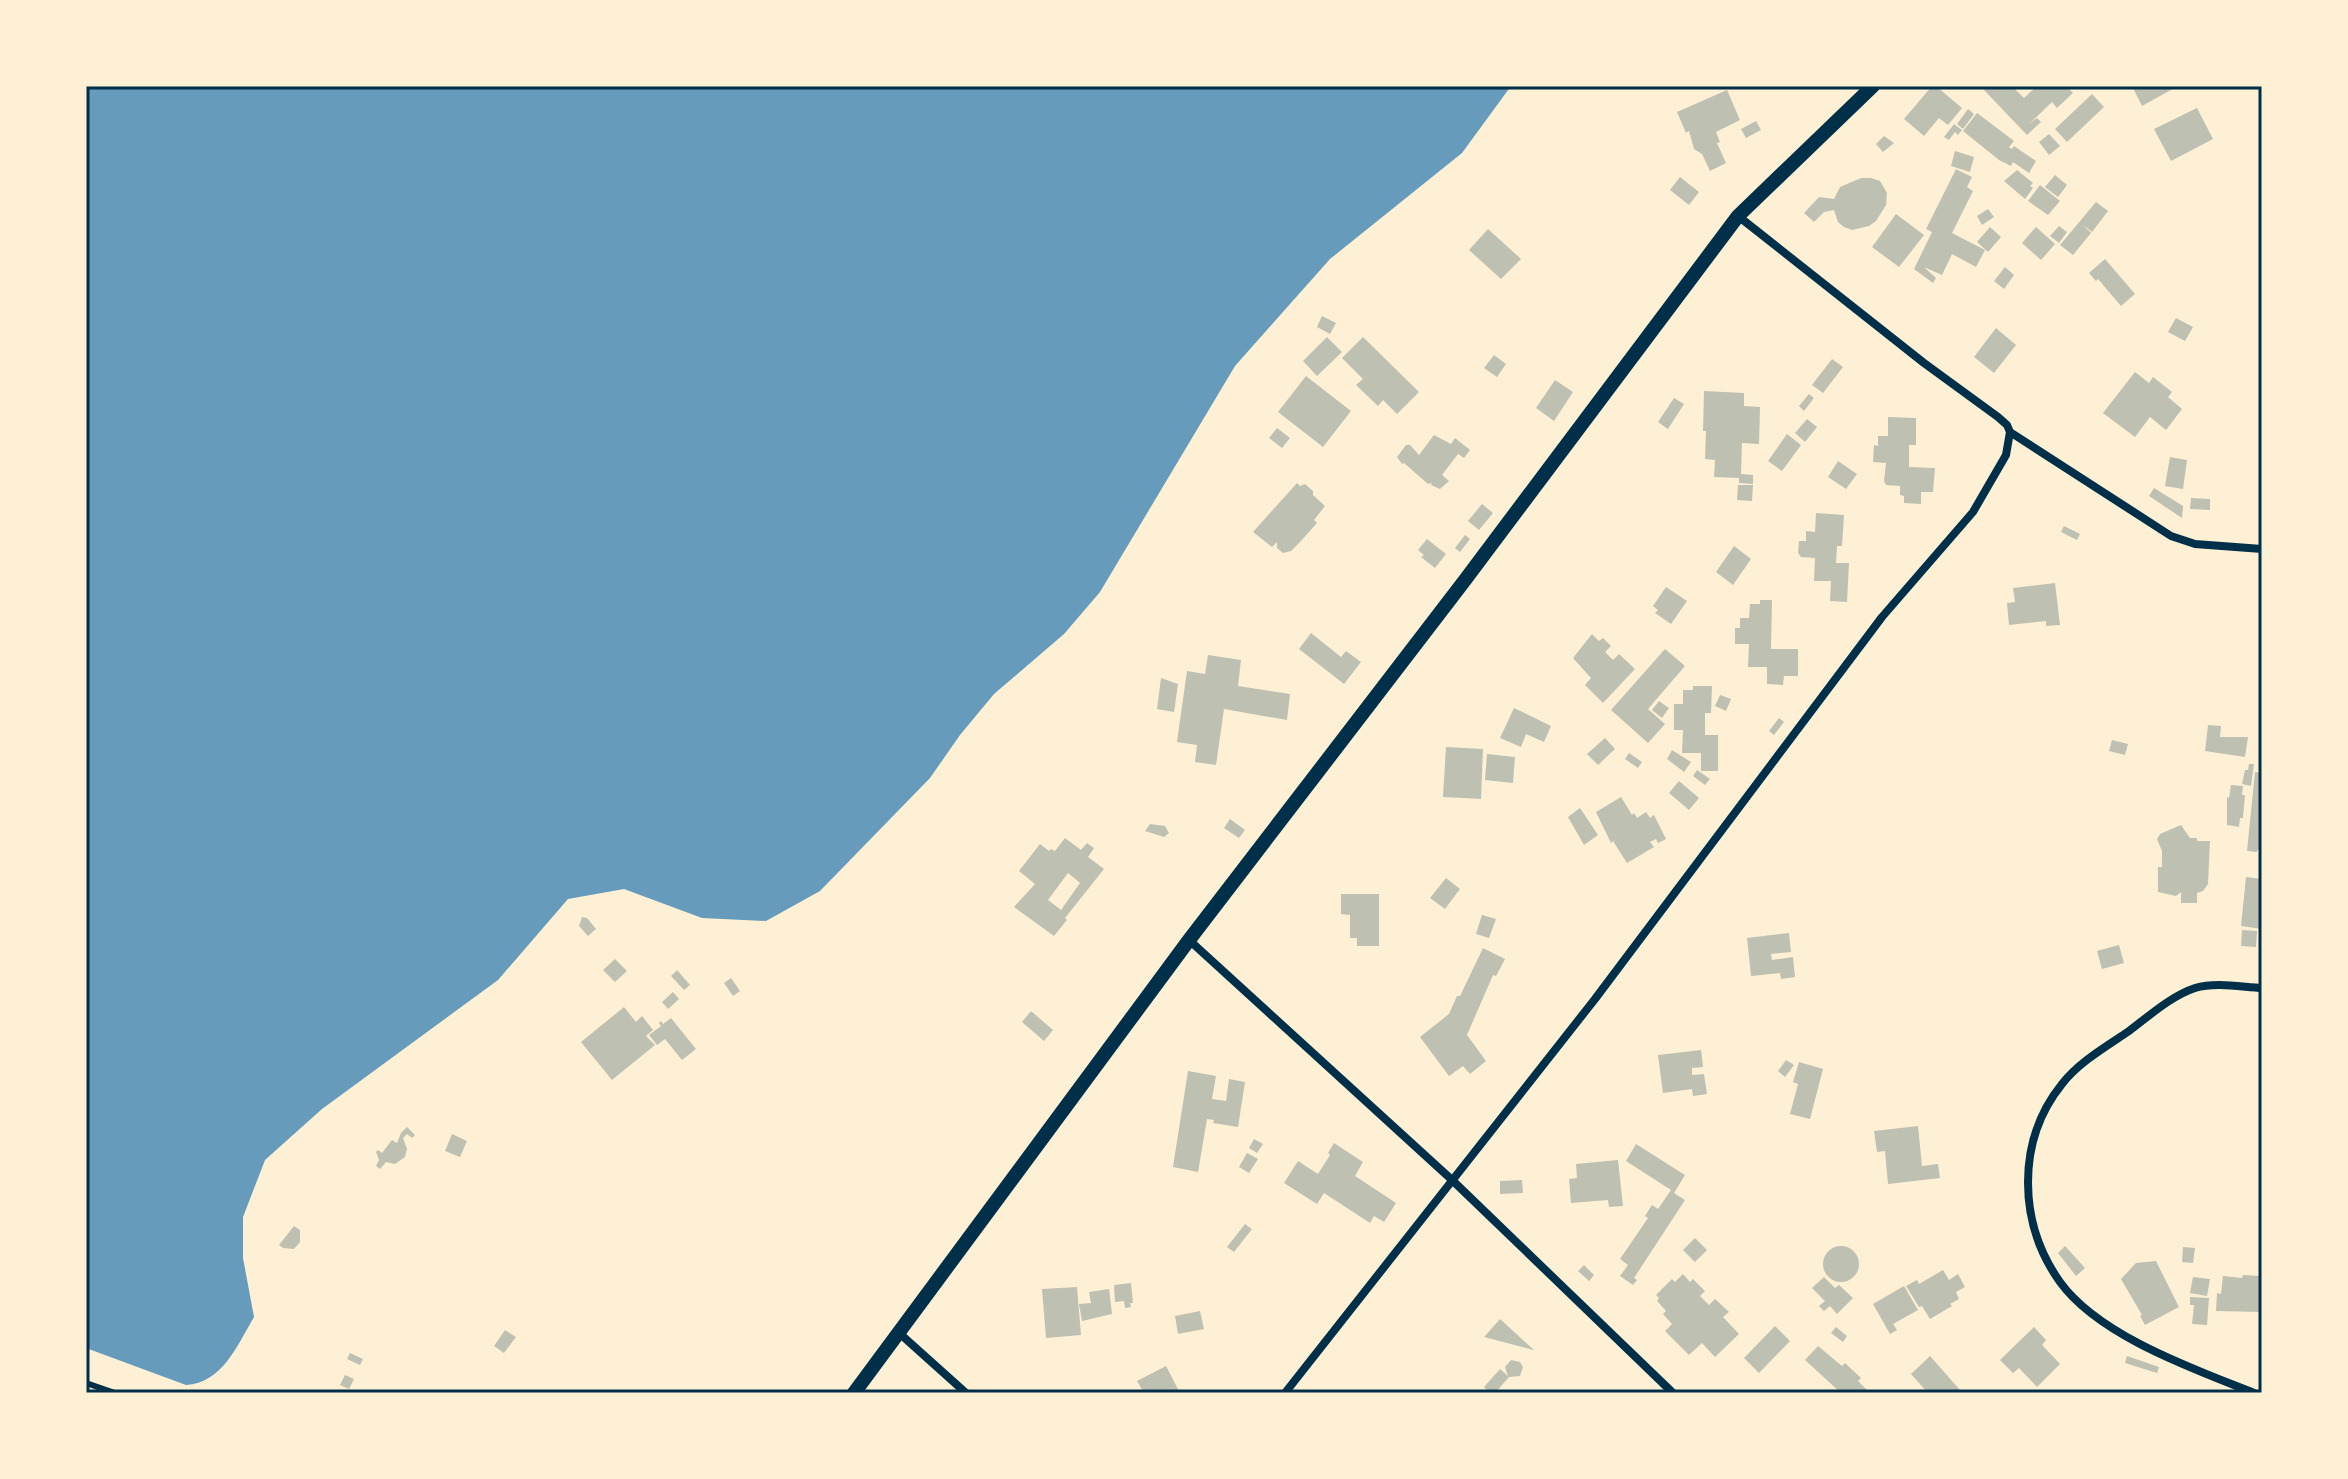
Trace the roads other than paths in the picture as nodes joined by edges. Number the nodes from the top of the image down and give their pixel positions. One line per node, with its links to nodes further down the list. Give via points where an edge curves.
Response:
1 (1873, 86): 2 (street)
2 (1738, 216): 3 (street, via 1998,417); 5 (street)
3 (2010, 432): 4 (street, via 2171,536 2195,544); 7 (street, via 2006,455 1973,512 1882,617 1595,999)
4 (2262, 549)
5 (1189, 940): 7 (street); 8 (street)
6 (2262, 988): 15 (street, via 2197,987 2096,1054 2063,1082 2041,1116 2029,1158 2029,1211 2039,1246 2062,1284 2093,1315 2138,1343)
7 (1451, 1179): 13 (street); 14 (street)
8 (898, 1332): 11 (street); 12 (street)
9 (86, 1383): 10 (lane)
10 (115, 1393)
11 (854, 1393)
12 (966, 1393)
13 (1285, 1393)
14 (1673, 1393)
15 (2254, 1393)

